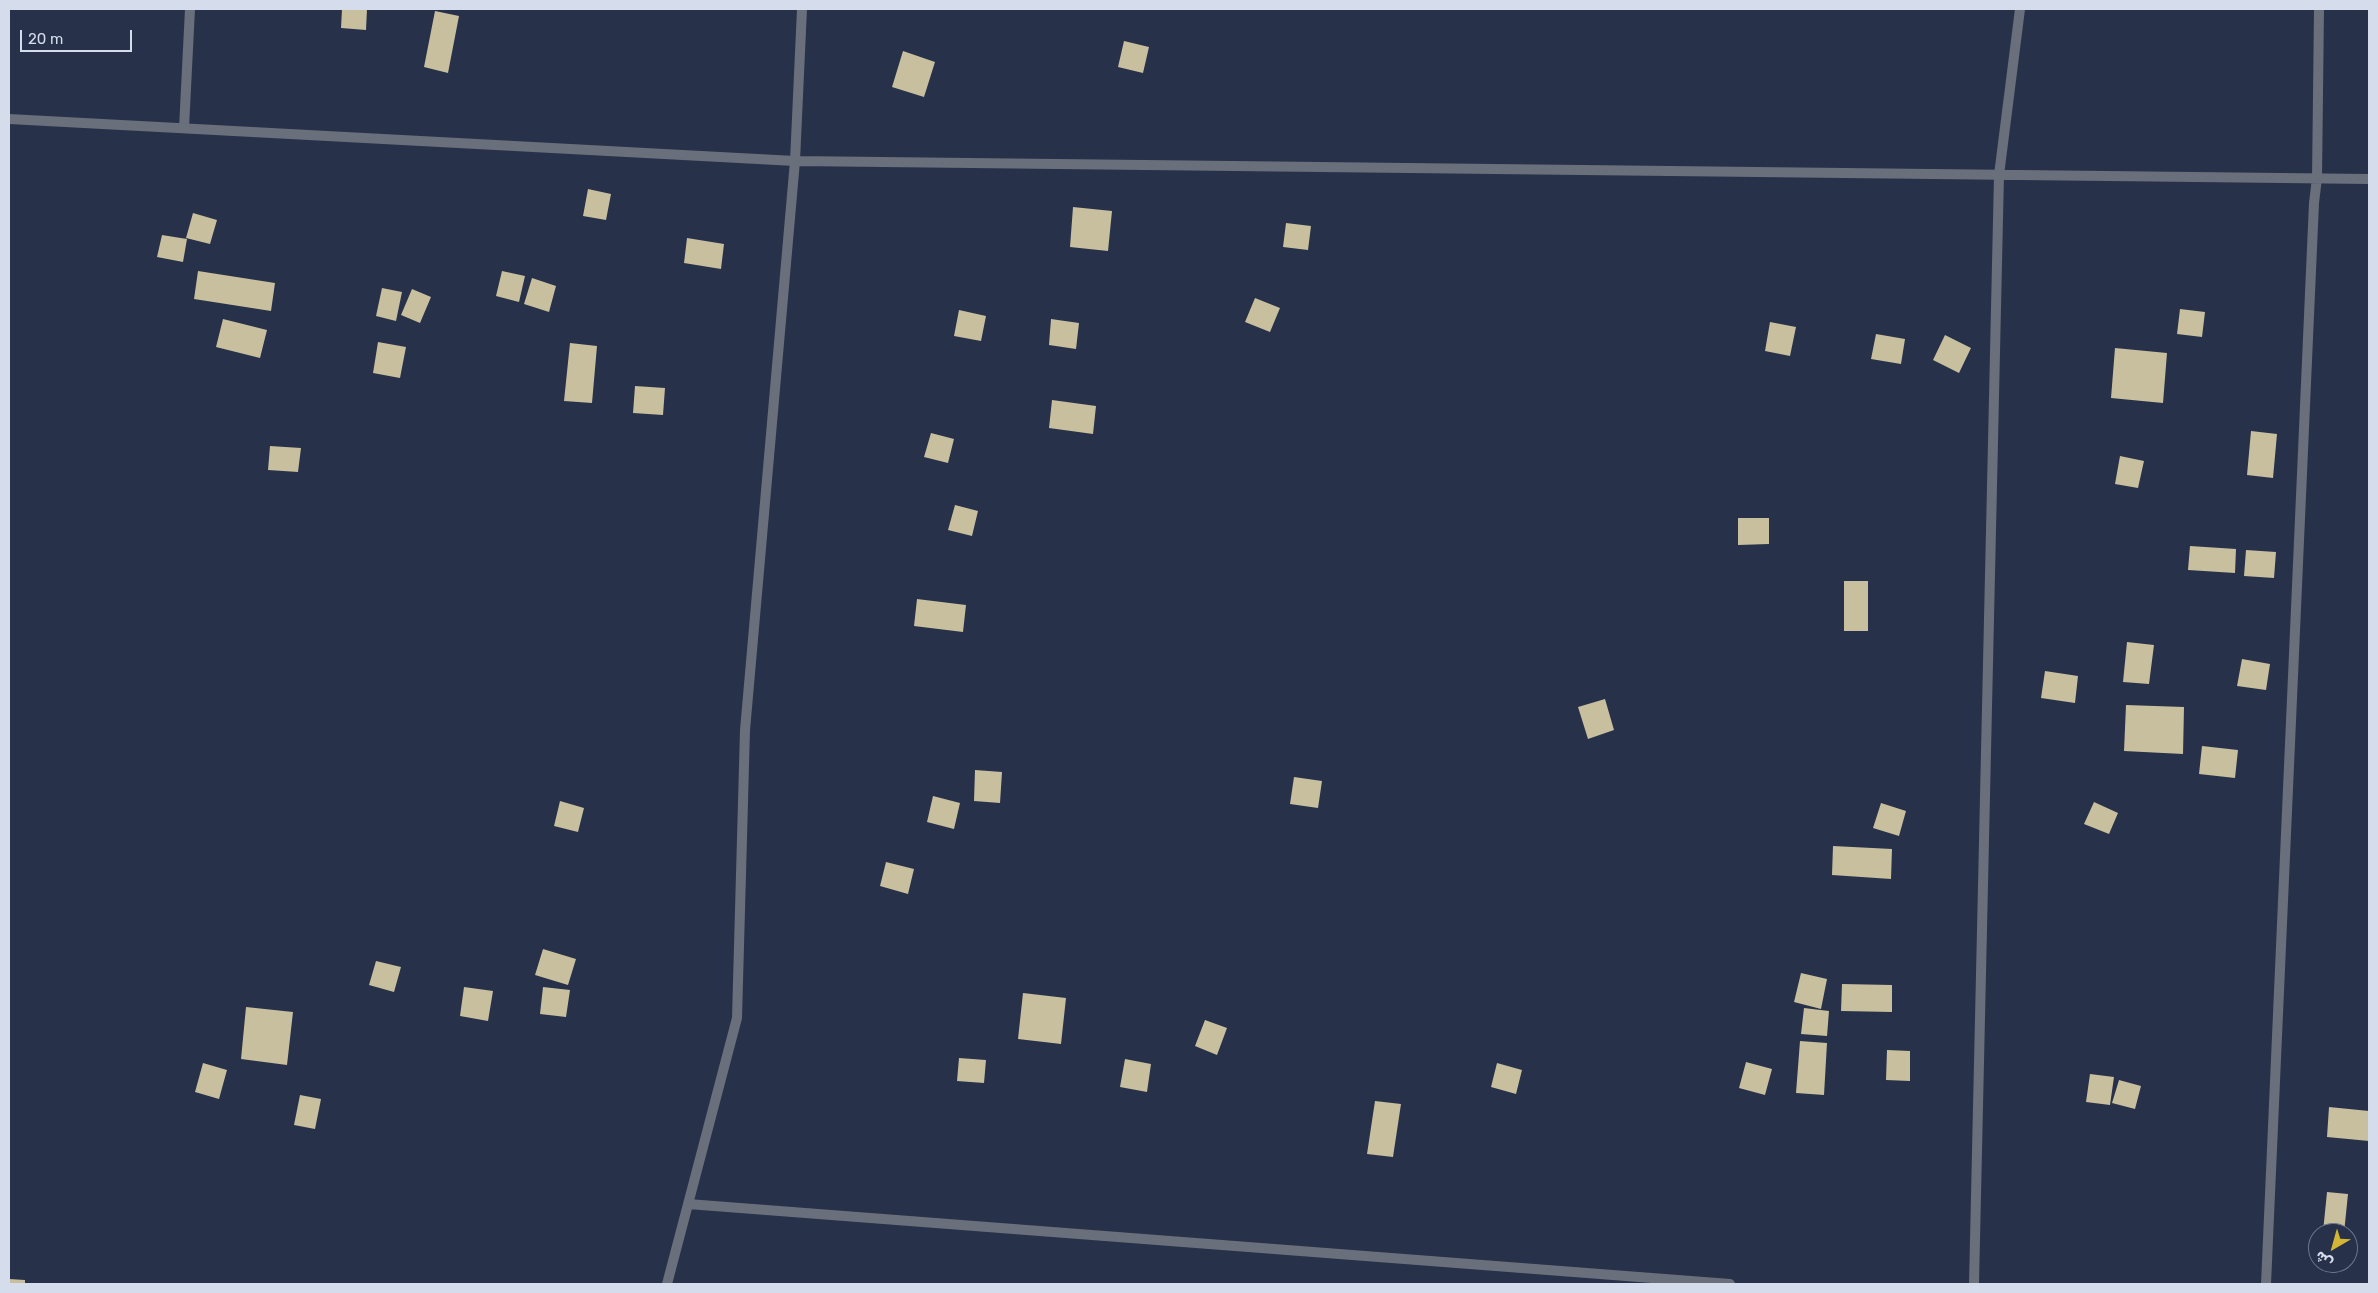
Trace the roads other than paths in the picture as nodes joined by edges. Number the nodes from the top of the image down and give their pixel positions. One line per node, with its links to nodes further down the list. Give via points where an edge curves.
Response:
1 (190, 9): 6 (street)
2 (802, 9): 7 (street)
3 (2020, 9): 8 (street)
4 (2319, 9): 9 (street)
5 (9, 119): 6 (street)
6 (184, 128): 7 (street)
7 (795, 161): 8 (street); 11 (street, via 745,730 737,1018)
8 (1999, 174): 9 (street); 14 (street)
9 (2317, 178): 10 (street); 15 (street)
10 (2369, 179)
11 (688, 1204): 12 (street); 13 (street)
12 (667, 1284)
13 (1730, 1284)
14 (1974, 1284)
15 (2266, 1284)

